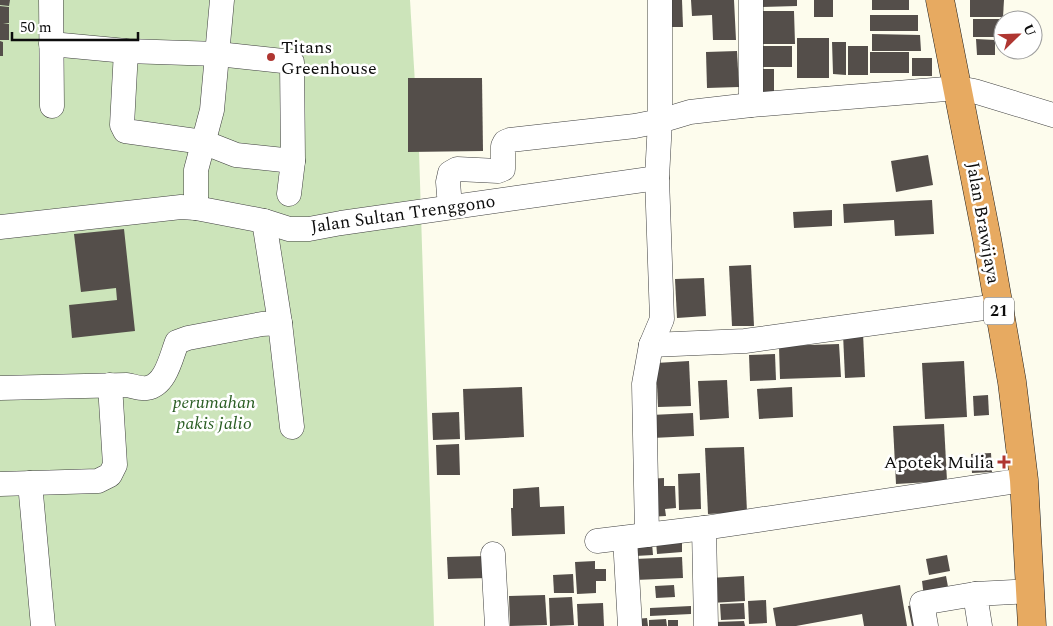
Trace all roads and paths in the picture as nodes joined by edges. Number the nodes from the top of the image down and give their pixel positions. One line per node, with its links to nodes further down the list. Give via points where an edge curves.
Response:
1 (51, 0): 7 (street)
2 (222, 0): 9 (street)
3 (660, 0): 14 (street)
4 (751, 0): 11 (street)
5 (940, 0): 10 (highway, Jalan Brawijaya / 21)
6 (955, 0): 10 (highway, Jalan Brawijaya / 21)
7 (51, 44): 8 (street); 12 (street)
8 (126, 51): 9 (street); 15 (street, via 122,125 125,131)
9 (218, 54): 15 (street, via 212,110); 16 (street, via 292,62)
10 (966, 90): 11 (street); 13 (street); 23 (highway, Jalan Brawijaya / 21); 45 (highway, Jalan Brawijaya / 21, via 1033,448)
11 (751, 105): 14 (street, via 690,112)
12 (52, 106)
13 (1053, 115)
14 (660, 121): 17 (street); 19 (street, via 505,142 503,169 450,173)
15 (199, 157): 16 (street, via 236,155); 20 (street)
16 (293, 161): 18 (street)
17 (657, 178): 19 (street, Jalan Sultan Trenggono); 25 (street, via 662,319)
18 (289, 194)
19 (450, 207): 21 (street, Jalan Sultan Trenggono, via 309,229 289,229)
20 (196, 208): 21 (street, Jalan Sultan Trenggono); 22 (street, Jalan Sultan Trenggono)
21 (264, 220): 24 (street)
22 (0, 227)
23 (998, 306): 25 (street, via 745,341); 29 (highway, Jalan Brawijaya / 21, via 1012,382)
24 (280, 323): 26 (street, via 188,338 178,342 157,384 146,388); 28 (street)
25 (651, 345): 33 (street, via 644,384)
26 (110, 385): 27 (street); 30 (street, via 115,465 110,475 98,481)
27 (0, 388)
28 (292, 427)
29 (1024, 480): 32 (street); 36 (highway, Jalan Brawijaya / 21)
30 (30, 483): 31 (street); 38 (street)
31 (0, 484)
32 (704, 528): 33 (street); 41 (street)
33 (636, 536): 34 (street); 40 (street)
34 (597, 541)
35 (493, 554): 39 (street)
36 (1030, 591): 37 (street); 44 (highway, Jalan Brawijaya / 21)
37 (975, 594): 42 (street, via 922,603); 43 (street)
38 (44, 626)
39 (497, 626)
40 (630, 626)
41 (706, 626)
42 (926, 626)
43 (980, 626)
44 (1032, 626)
45 (1046, 626)

